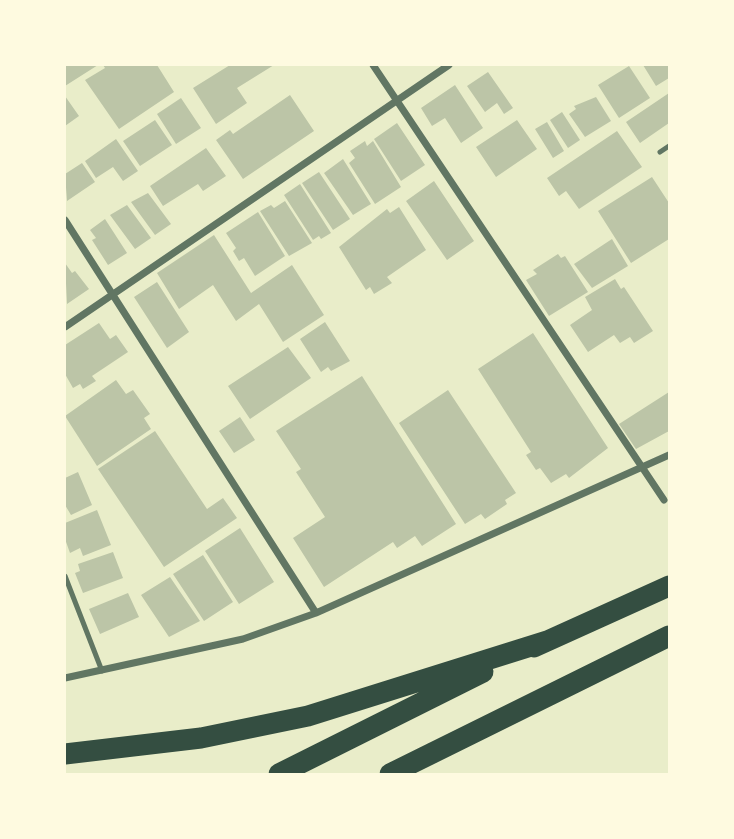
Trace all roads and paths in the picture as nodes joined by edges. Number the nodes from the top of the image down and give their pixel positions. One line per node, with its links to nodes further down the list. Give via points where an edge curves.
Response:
1 (373, 65): 3 (street)
2 (449, 65): 3 (street)
3 (396, 99): 7 (street); 10 (street)
4 (669, 146): 5 (lane)
5 (660, 152)
6 (65, 219): 7 (street)
7 (112, 295): 8 (street); 14 (street)
8 (65, 327)
9 (669, 455): 10 (street)
10 (644, 466): 11 (street); 14 (street)
11 (664, 500)
12 (65, 576): 17 (lane)
13 (669, 586): 16 (highway)
14 (316, 613): 17 (street, via 243,639)
15 (669, 636): 21 (highway)
16 (547, 641): 19 (highway, via 307,716 201,738); 20 (highway)
17 (102, 671): 18 (street)
18 (65, 678)
19 (65, 754)
20 (279, 774)
21 (390, 774)

